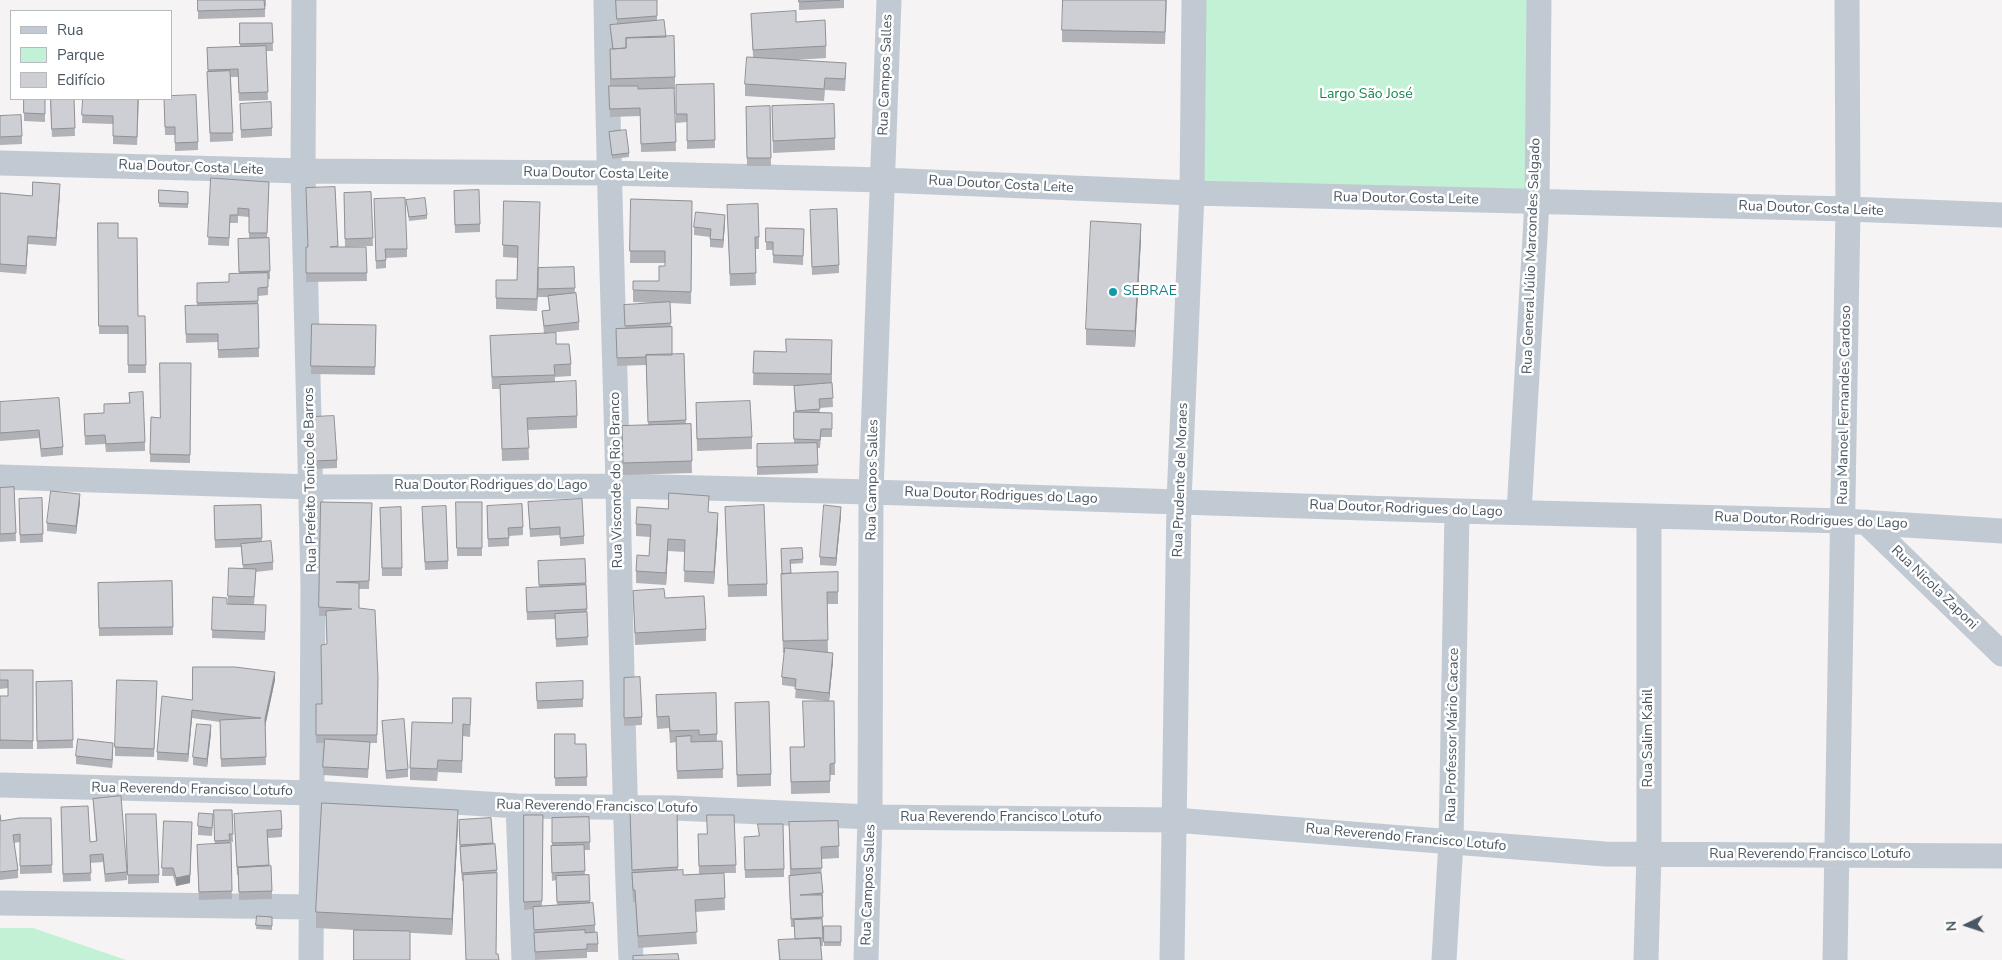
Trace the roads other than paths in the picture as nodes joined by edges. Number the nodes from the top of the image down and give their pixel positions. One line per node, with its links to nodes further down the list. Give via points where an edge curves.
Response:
1 (304, 0): 8 (street, Rua Prefeito Tonico de Barros)
2 (606, 0): 9 (street, Rua Visconde do Rio Branco)
3 (889, 0): 10 (street, Rua Campos Salles)
4 (1194, 0): 11 (street, Rua Prudente de Moraes)
5 (1539, 0): 12 (street, Rua General Júlio Marcondes Salgado)
6 (1847, 0): 13 (street, Rua Manoel Fernandes Cardoso)
7 (0, 163): 8 (street, Rua Doutor Costa Leite)
8 (303, 171): 9 (street, Rua Doutor Costa Leite); 17 (street, Rua Prefeito Tonico de Barros)
9 (608, 173): 10 (street, Rua Doutor Costa Leite); 16 (street, Rua Visconde do Rio Branco)
10 (883, 180): 11 (street, Rua Doutor Costa Leite); 18 (street, Rua Campos Salles)
11 (1192, 193): 12 (street, Rua Doutor Costa Leite); 19 (street, Rua Prudente de Moraes)
12 (1537, 202): 13 (street, Rua Doutor Costa Leite); 21 (street, Rua General Júlio Marcondes Salgado)
13 (1848, 209): 14 (street, Rua Doutor Costa Leite); 23 (street, Rua Manoel Fernandes Cardoso)
14 (2002, 215)
15 (0, 477): 17 (street, Rua Doutor Rodrigues do Lago)
16 (618, 486): 17 (street, Rua Doutor Rodrigues do Lago); 18 (street, Rua Doutor Rodrigues do Lago); 29 (street, Rua Visconde do Rio Branco)
17 (311, 487): 27 (street, Rua Prefeito Tonico de Barros)
18 (871, 492): 19 (street, Rua Doutor Rodrigues do Lago); 30 (street, Rua Campos Salles)
19 (1179, 502): 20 (street, Rua Doutor Rodrigues do Lago); 31 (street, Rua Prudente de Moraes)
20 (1457, 511): 21 (street, Rua Doutor Rodrigues do Lago); 32 (street, Rua Professor Mário Cacace)
21 (1520, 512): 22 (street, Rua Doutor Rodrigues do Lago)
22 (1649, 516): 23 (street, Rua Doutor Rodrigues do Lago); 33 (street, Rua Salim Kahil)
23 (1855, 521): 24 (street, Rua Doutor Rodrigues do Lago); 25 (street, Rua Nicola Zaponi); 34 (street, Rua Manoel Fernandes Cardoso)
24 (2002, 531)
25 (2002, 654)
26 (0, 785): 27 (street, Rua Reverendo Francisco Lotufo)
27 (312, 793): 28 (street, Rua Reverendo Francisco Lotufo); 37 (street, Rua Prefeito Tonico de Barros)
28 (518, 806): 29 (street, Rua Reverendo Francisco Lotufo); 39 (street)
29 (624, 806): 30 (street, Rua Reverendo Francisco Lotufo); 40 (street, Rua Visconde do Rio Branco)
30 (870, 817): 31 (street, Rua Reverendo Francisco Lotufo); 41 (street, Rua Campos Salles)
31 (1174, 820): 32 (street, Rua Reverendo Francisco Lotufo); 42 (street, Rua Prudente de Moraes)
32 (1451, 842): 33 (street, Rua Reverendo Francisco Lotufo, via 1605,854); 43 (street, Rua Professor Mário Cacace)
33 (1649, 854): 34 (street, Rua Reverendo Francisco Lotufo); 44 (street, Rua Salim Kahil)
34 (1838, 855): 35 (street, Rua Reverendo Francisco Lotufo); 45 (street, Rua Manoel Fernandes Cardoso)
35 (2002, 856)
36 (2, 903): 37 (street)
37 (311, 907): 38 (street, Rua Prefeito Tonico de Barros)
38 (311, 960)
39 (524, 960)
40 (631, 960)
41 (866, 960)
42 (1172, 960)
43 (1444, 960)
44 (1646, 960)
45 (1835, 960)

